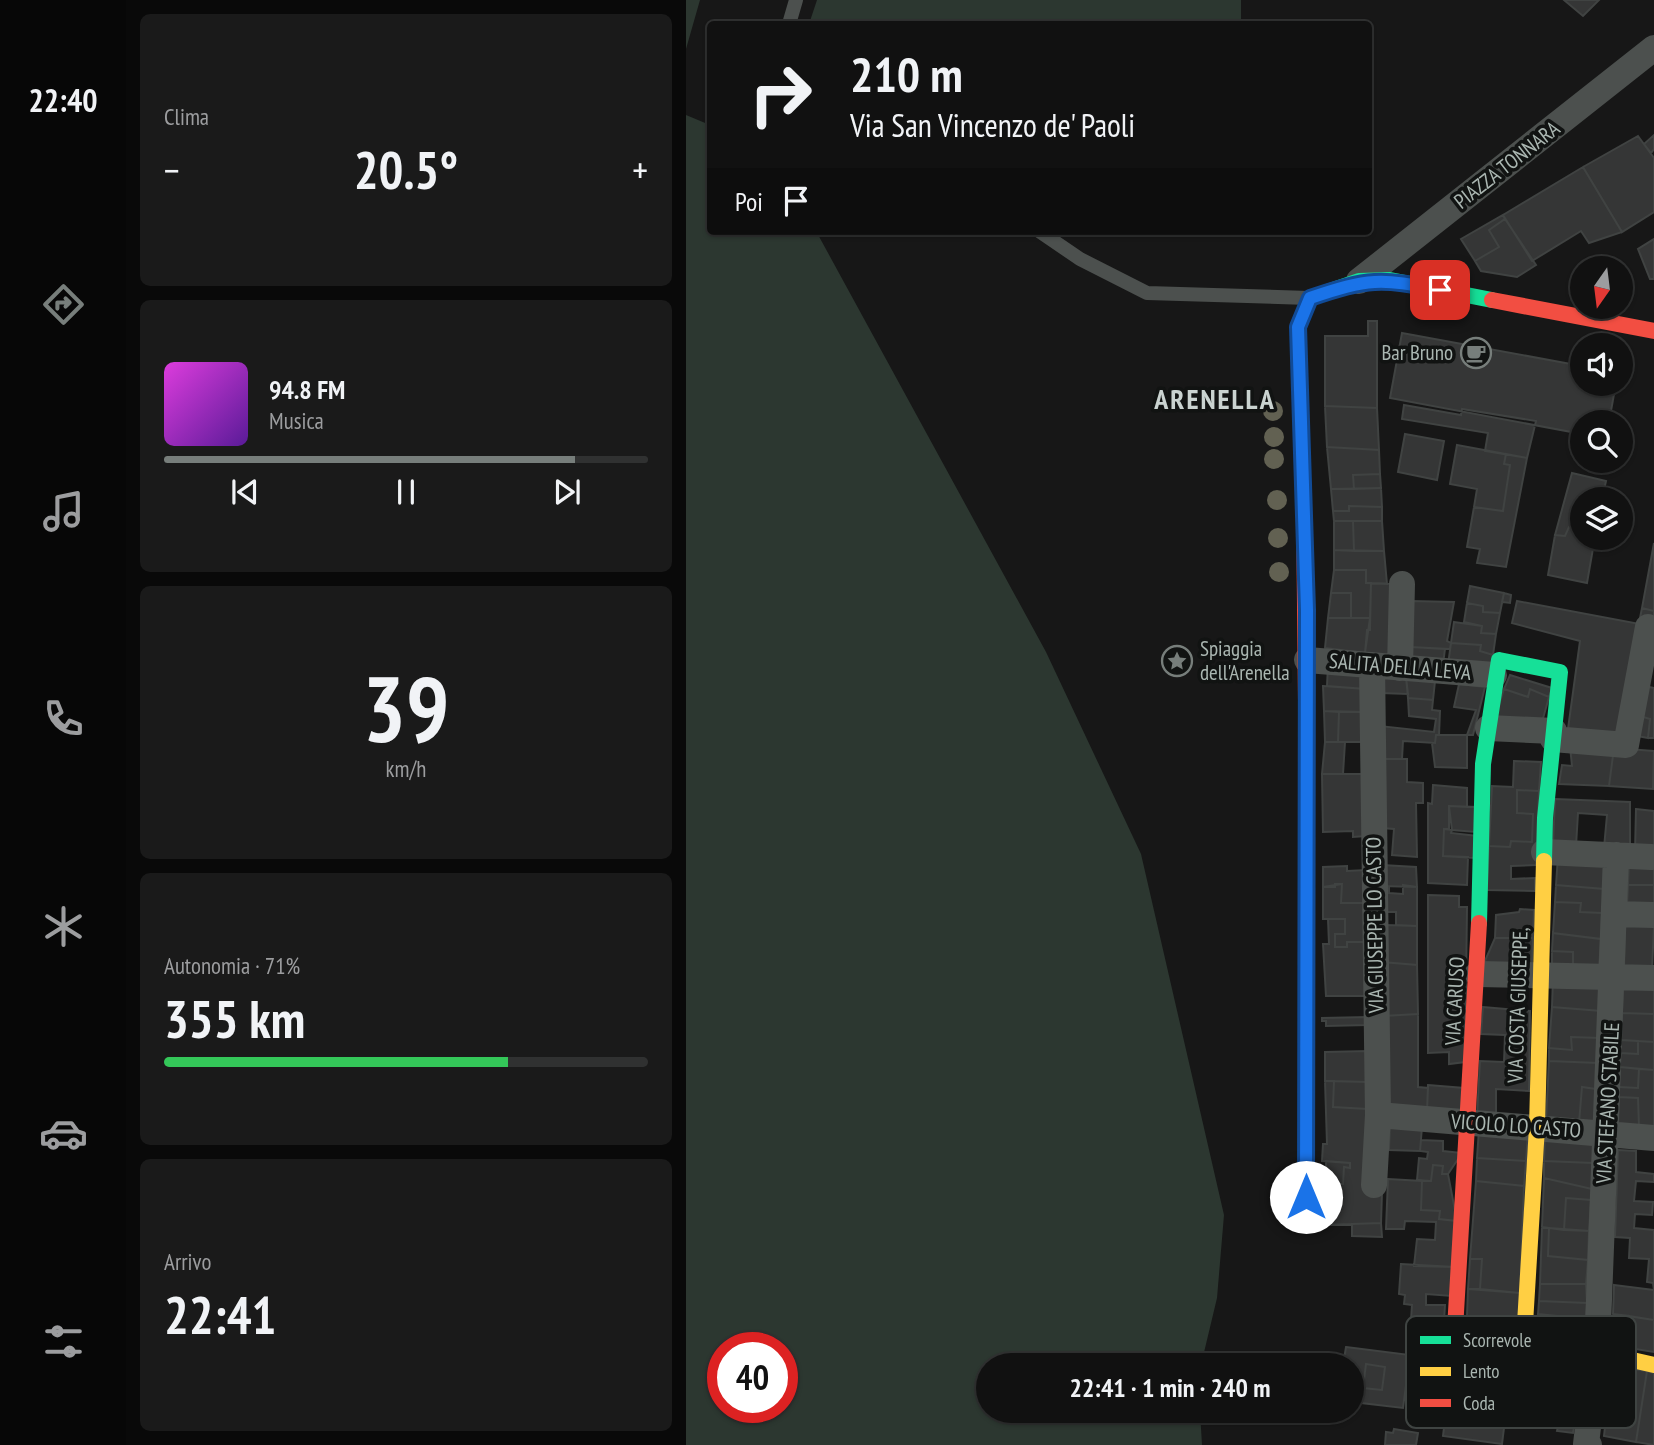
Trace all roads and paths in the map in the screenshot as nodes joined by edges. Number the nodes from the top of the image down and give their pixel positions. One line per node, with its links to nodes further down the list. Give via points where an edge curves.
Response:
1 (796, 0): 2 (lane)
2 (790, 21)
3 (1654, 48): 5 (street, PIAZZA TONNARA)
4 (1046, 235): 6 (lane, via 1080,259 1147,293)
5 (1359, 281): 6 (street); 7 (street, via 1390,280)
6 (1310, 298): 10 (street, via 1298,327)
7 (1654, 331)
8 (1402, 584): 12 (street)
9 (1648, 627): 15 (street, via 1626,745)
10 (1307, 660): 11 (street, SALITA DELLA LEVA); 31 (street)
11 (1372, 666): 12 (street, SALITA DELLA LEVA); 25 (street, VIA GIUSEPPE LO CASTO)
12 (1400, 668): 13 (street, SALITA DELLA LEVA)
13 (1494, 675): 14 (street, VIA CARUSO); 15 (street, VIA COSTA GIUSEPPE,, via 1499,660 1560,672)
14 (1488, 728): 15 (street); 21 (street, VIA CARUSO, via 1483,764)
15 (1554, 735): 16 (street, VIA COSTA GIUSEPPE,)
16 (1544, 852): 17 (street); 22 (street, VIA COSTA GIUSEPPE,)
17 (1616, 855): 18 (street); 19 (street, VIA STEFANO STABILE)
18 (1651, 857)
19 (1615, 914): 20 (street); 23 (street, VIA STEFANO STABILE)
20 (1654, 915)
21 (1478, 974): 22 (street); 26 (street, VIA CARUSO)
22 (1540, 974): 23 (street); 27 (street, VIA COSTA GIUSEPPE,)
23 (1614, 975): 24 (street); 28 (street, VIA STEFANO STABILE)
24 (1654, 978)
25 (1378, 1115): 26 (street, VICOLO LO CASTO); 30 (street, VIA GIUSEPPE LO CASTO)
26 (1471, 1123): 27 (street, VICOLO LO CASTO); 32 (street, VIA CARUSO)
27 (1537, 1128): 28 (street, VICOLO LO CASTO); 33 (street, VIA COSTA GIUSEPPE,)
28 (1606, 1132): 29 (street, VICOLO LO CASTO); 34 (street, VIA STEFANO STABILE)
29 (1654, 1138)
30 (1374, 1185)
31 (1306, 1225)
32 (1456, 1316)
33 (1525, 1316)
34 (1598, 1316)
35 (1636, 1361): 36 (street)
36 (1654, 1365)
37 (1588, 1428): 38 (street, VIA STEFANO STABILE)
38 (1589, 1445)

